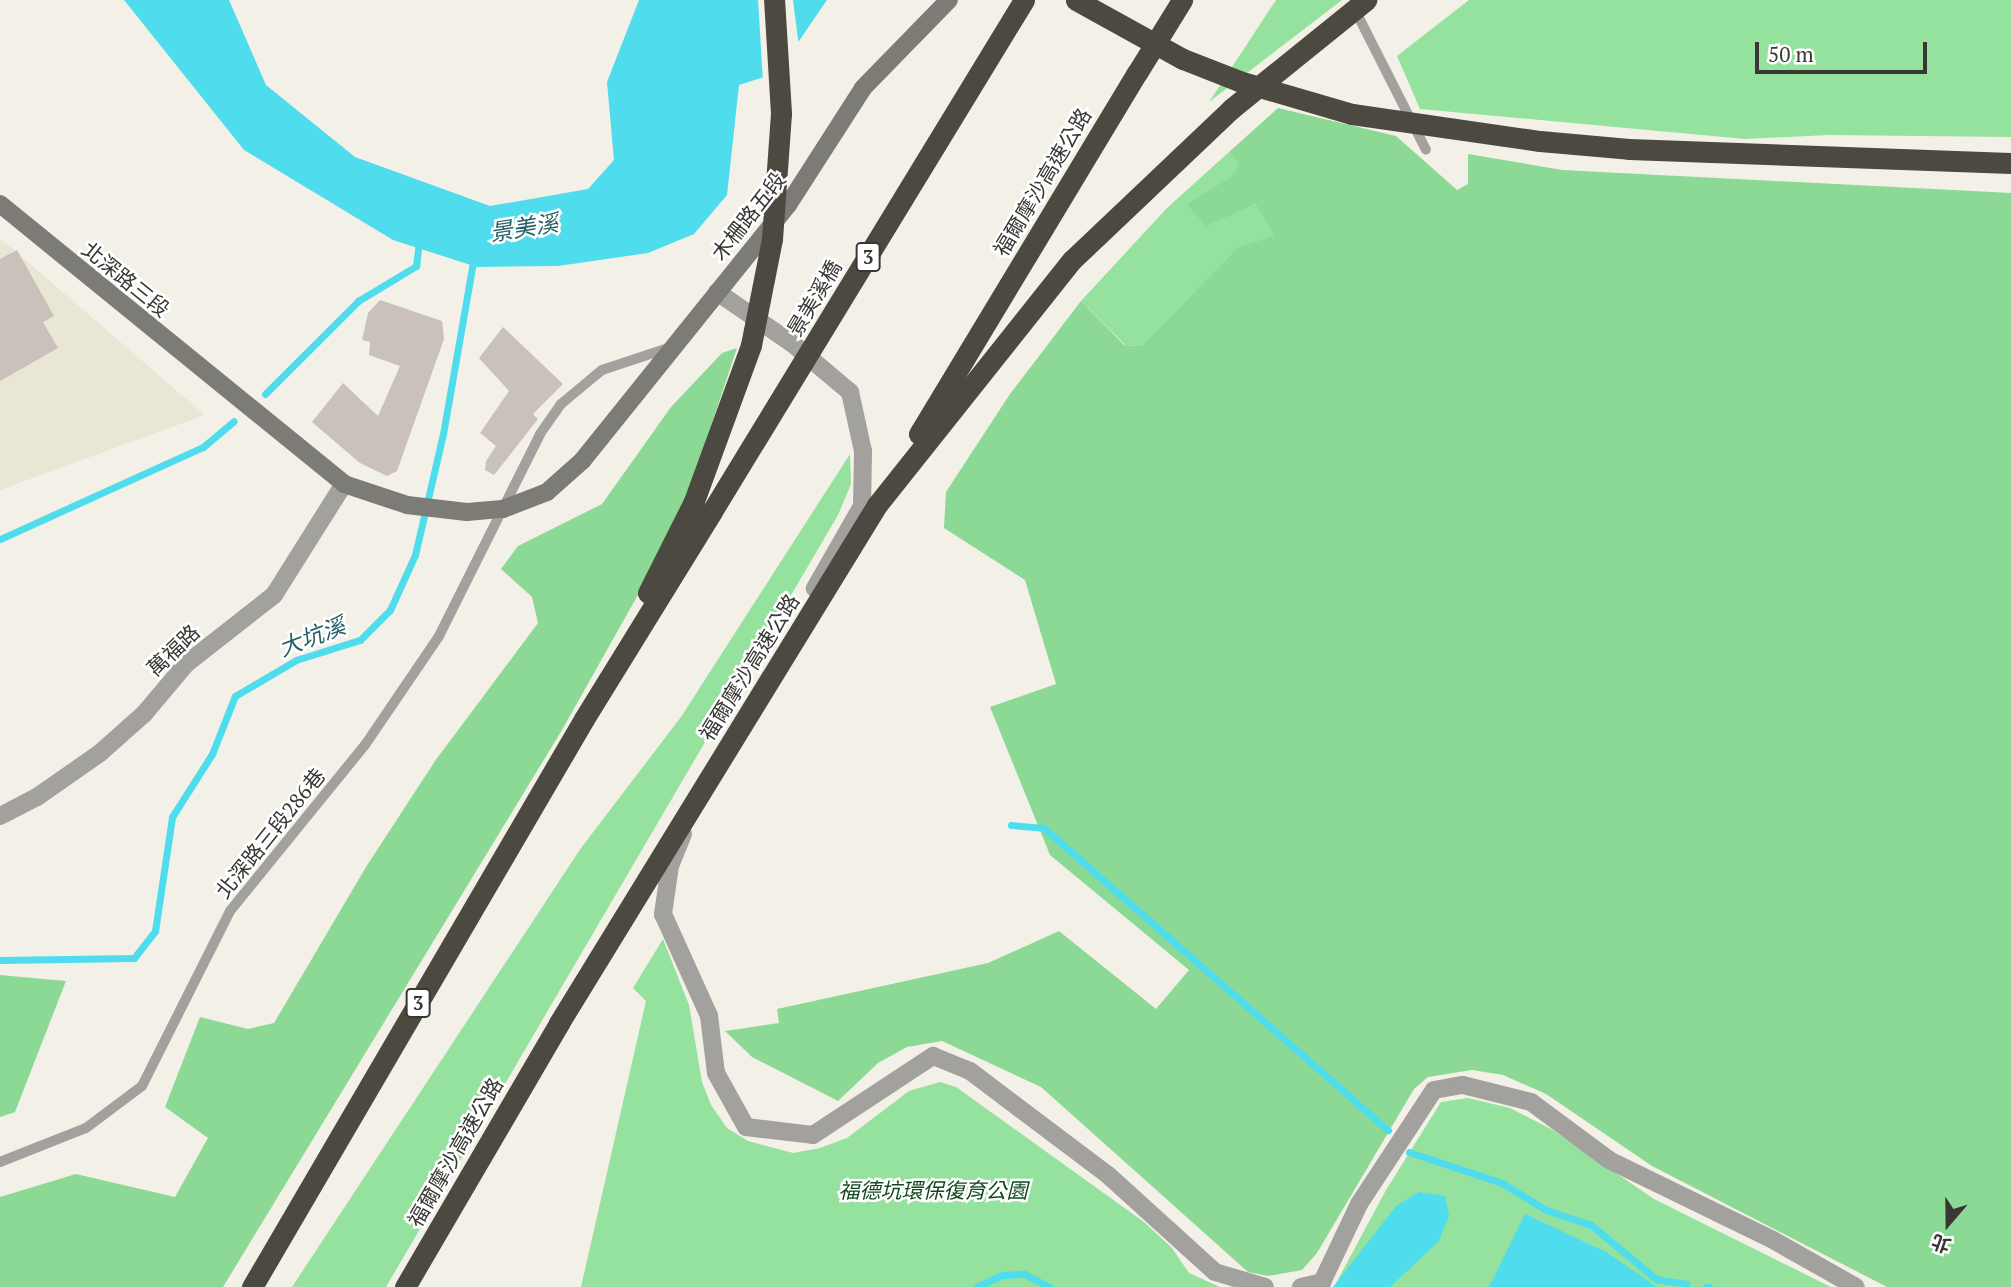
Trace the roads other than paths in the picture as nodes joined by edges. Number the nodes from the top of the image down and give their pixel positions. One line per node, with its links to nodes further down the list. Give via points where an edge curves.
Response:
1 (775, 0): 15 (highway, bridge, via 781,113 772,239 751,345)
2 (949, 0): 11 (main road, 木柵路五段, bridge, via 863,88 788,205)
3 (1024, 0): 15 (highway, 景美溪橋 / 3, bridge)
4 (1182, 0): 14 (highway, 福爾摩沙高速公路, bridge)
5 (1372, 0): 7 (highway, bridge)
6 (1077, 1): 9 (highway, bridge, via 1194,63 1352,114 1629,149)
7 (1355, 4): 8 (lane); 14 (highway, bridge, via 1231,109 1072,260)
8 (1426, 150)
9 (2011, 163)
10 (0, 204): 13 (main road, 北深路三段)
11 (717, 292): 12 (main road, 木柵路五段); 21 (street, via 793,344 850,393 863,451 862,506 701,787 670,866 663,914 709,1016 716,1073 746,1127 813,1135 933,1056 970,1071 1108,1174 1215,1272)
12 (673, 347): 16 (main road, 木柵路五段, via 582,461 547,492); 16 (lane, 北深路三段286巷, via 602,370 581,383 540,434)
13 (344, 484): 16 (main road, via 407,505 458,511); 17 (street, 萬福路, via 274,595 186,664 144,713 100,753 37,797)
14 (877, 505): 20 (highway, 福爾摩沙高速公路, bridge, via 559,1023)
15 (703, 507): 19 (highway, 3)
16 (503, 509): 18 (lane, 北深路三段286巷, via 439,636 380,724 230,911 142,1086 86,1128)
17 (0, 816)
18 (0, 1162)
19 (252, 1287)
20 (405, 1287)
21 (1265, 1287)
22 (1301, 1287): 23 (street, via 1322,1282 1359,1204 1434,1090 1463,1085 1531,1102 1609,1160 1773,1240)
23 (1856, 1287)

